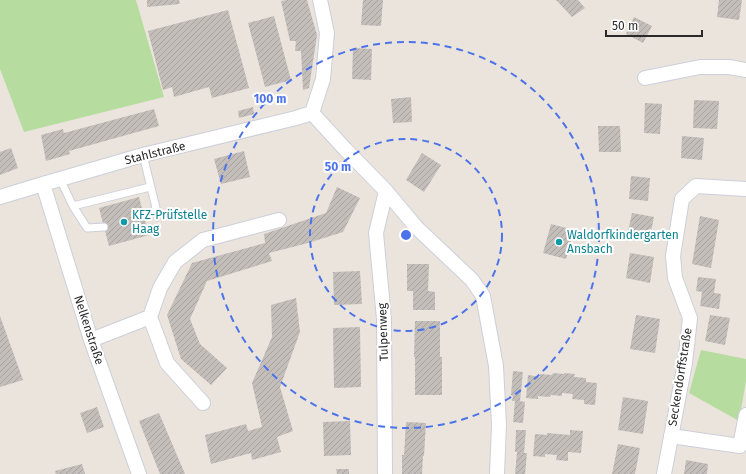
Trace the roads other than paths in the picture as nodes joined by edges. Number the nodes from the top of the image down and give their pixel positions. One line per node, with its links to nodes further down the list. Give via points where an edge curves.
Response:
1 (320, 0): 4 (street, via 327,33 323,79)
2 (746, 70): 3 (street, via 700,67)
3 (645, 78)
4 (312, 113): 5 (street, Stahlstraße); 10 (street)
5 (143, 156): 6 (street, Stahlstraße); 8 (lane)
6 (60, 179): 7 (street, Stahlstraße); 12 (lane)
7 (42, 184): 11 (street, Stahlstraße); 17 (street, Nelkenstraße)
8 (150, 187): 12 (lane); 13 (lane, via 156,208)
9 (746, 189): 20 (street, Seckendorffstraße, via 696,186 682,199 673,256 675,278 690,318 685,363)
10 (386, 191): 22 (street, Tulpenweg, via 376,233 384,319); 23 (street, via 416,227 472,280 483,296 496,366 499,425)
11 (0, 197)
12 (72, 206): 15 (lane, via 87,228)
13 (144, 216)
14 (279, 220): 16 (street, via 203,240 175,262 160,288)
15 (104, 227)
16 (150, 317): 17 (street); 18 (street, via 167,363)
17 (92, 340): 21 (street, Nelkenstraße)
18 (202, 403)
19 (746, 415): 20 (street, Seckendorffstraße, via 740,446)
20 (671, 436): 24 (street, Seckendorffstraße)
21 (139, 474)
22 (385, 474)
23 (497, 474)
24 (664, 474)

